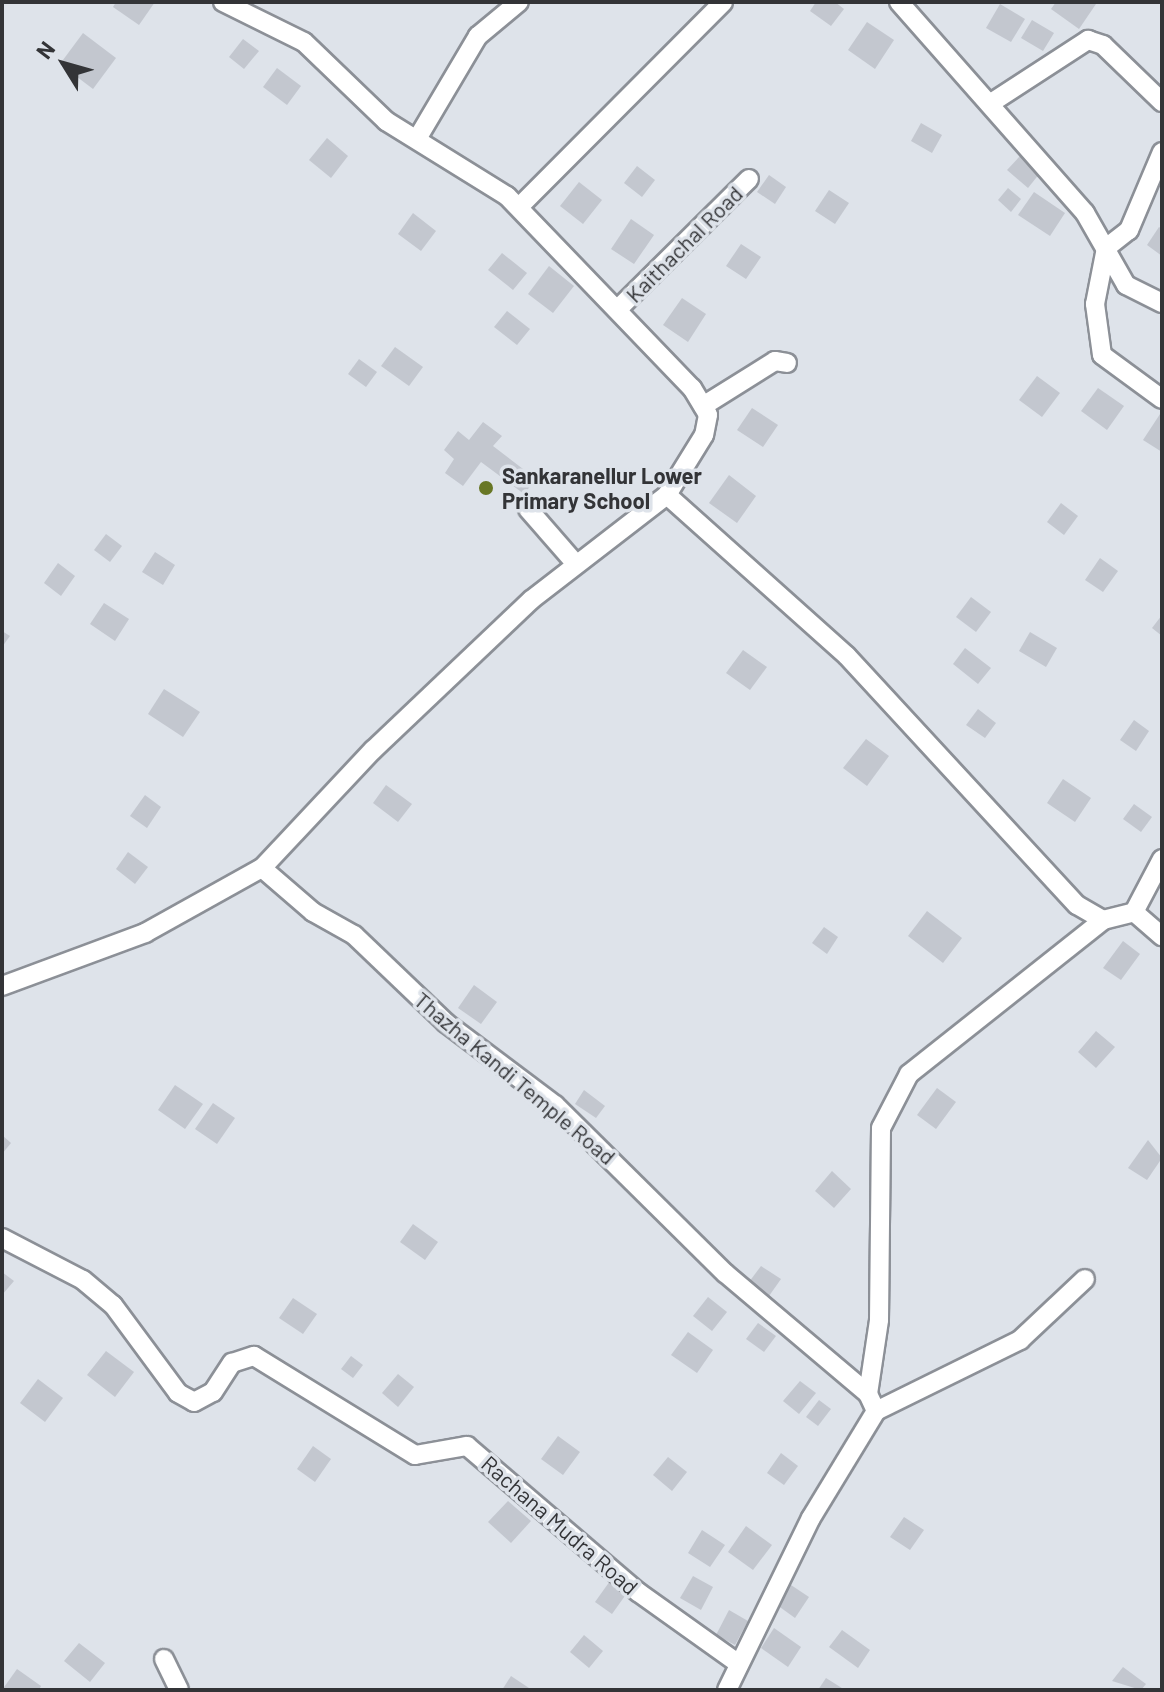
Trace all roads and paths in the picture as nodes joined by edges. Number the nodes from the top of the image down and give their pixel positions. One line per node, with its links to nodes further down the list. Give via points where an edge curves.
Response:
1 (223, 2): 7 (street, via 304,42 386,121)
2 (519, 2): 7 (street, via 478,36)
3 (723, 2): 10 (street)
4 (899, 2): 6 (street)
5 (1162, 102): 6 (street, via 1103,45 1088,40)
6 (991, 103): 11 (street)
7 (417, 139): 10 (street)
8 (1162, 152): 11 (street, via 1129,230)
9 (749, 179): 13 (street, Kaithachal Road)
10 (519, 207): 13 (street)
11 (1106, 248): 12 (street, via 1126,285); 15 (street, via 1095,304 1102,355)
12 (1162, 303)
13 (619, 308): 16 (street)
14 (787, 363): 16 (street, via 775,361)
15 (1162, 399)
16 (703, 406): 17 (street, via 704,435)
17 (667, 495): 19 (street); 23 (street, via 847,656 1077,905)
18 (528, 509): 19 (street)
19 (576, 564): 21 (street, via 373,750)
20 (1162, 859): 22 (street)
21 (262, 868): 25 (street, via 145,933); 28 (street, Thazha Kandi Temple Road, via 313,912 354,935 446,1023 555,1105 725,1273)
22 (1134, 912): 23 (street); 24 (street)
23 (1103, 920): 28 (street, via 909,1074 881,1128 879,1320)
24 (1162, 936)
25 (2, 986)
26 (2, 1238): 30 (street, Rachana Mudra Road, via 83,1280 113,1305 178,1393 194,1402 213,1392 232,1363 254,1356 415,1455 467,1446 638,1592)
27 (1085, 1279): 28 (street, via 1020,1340)
28 (872, 1402): 30 (street)
29 (164, 1659): 32 (street)
30 (739, 1664): 31 (street)
31 (733, 1688)
32 (179, 1690)

